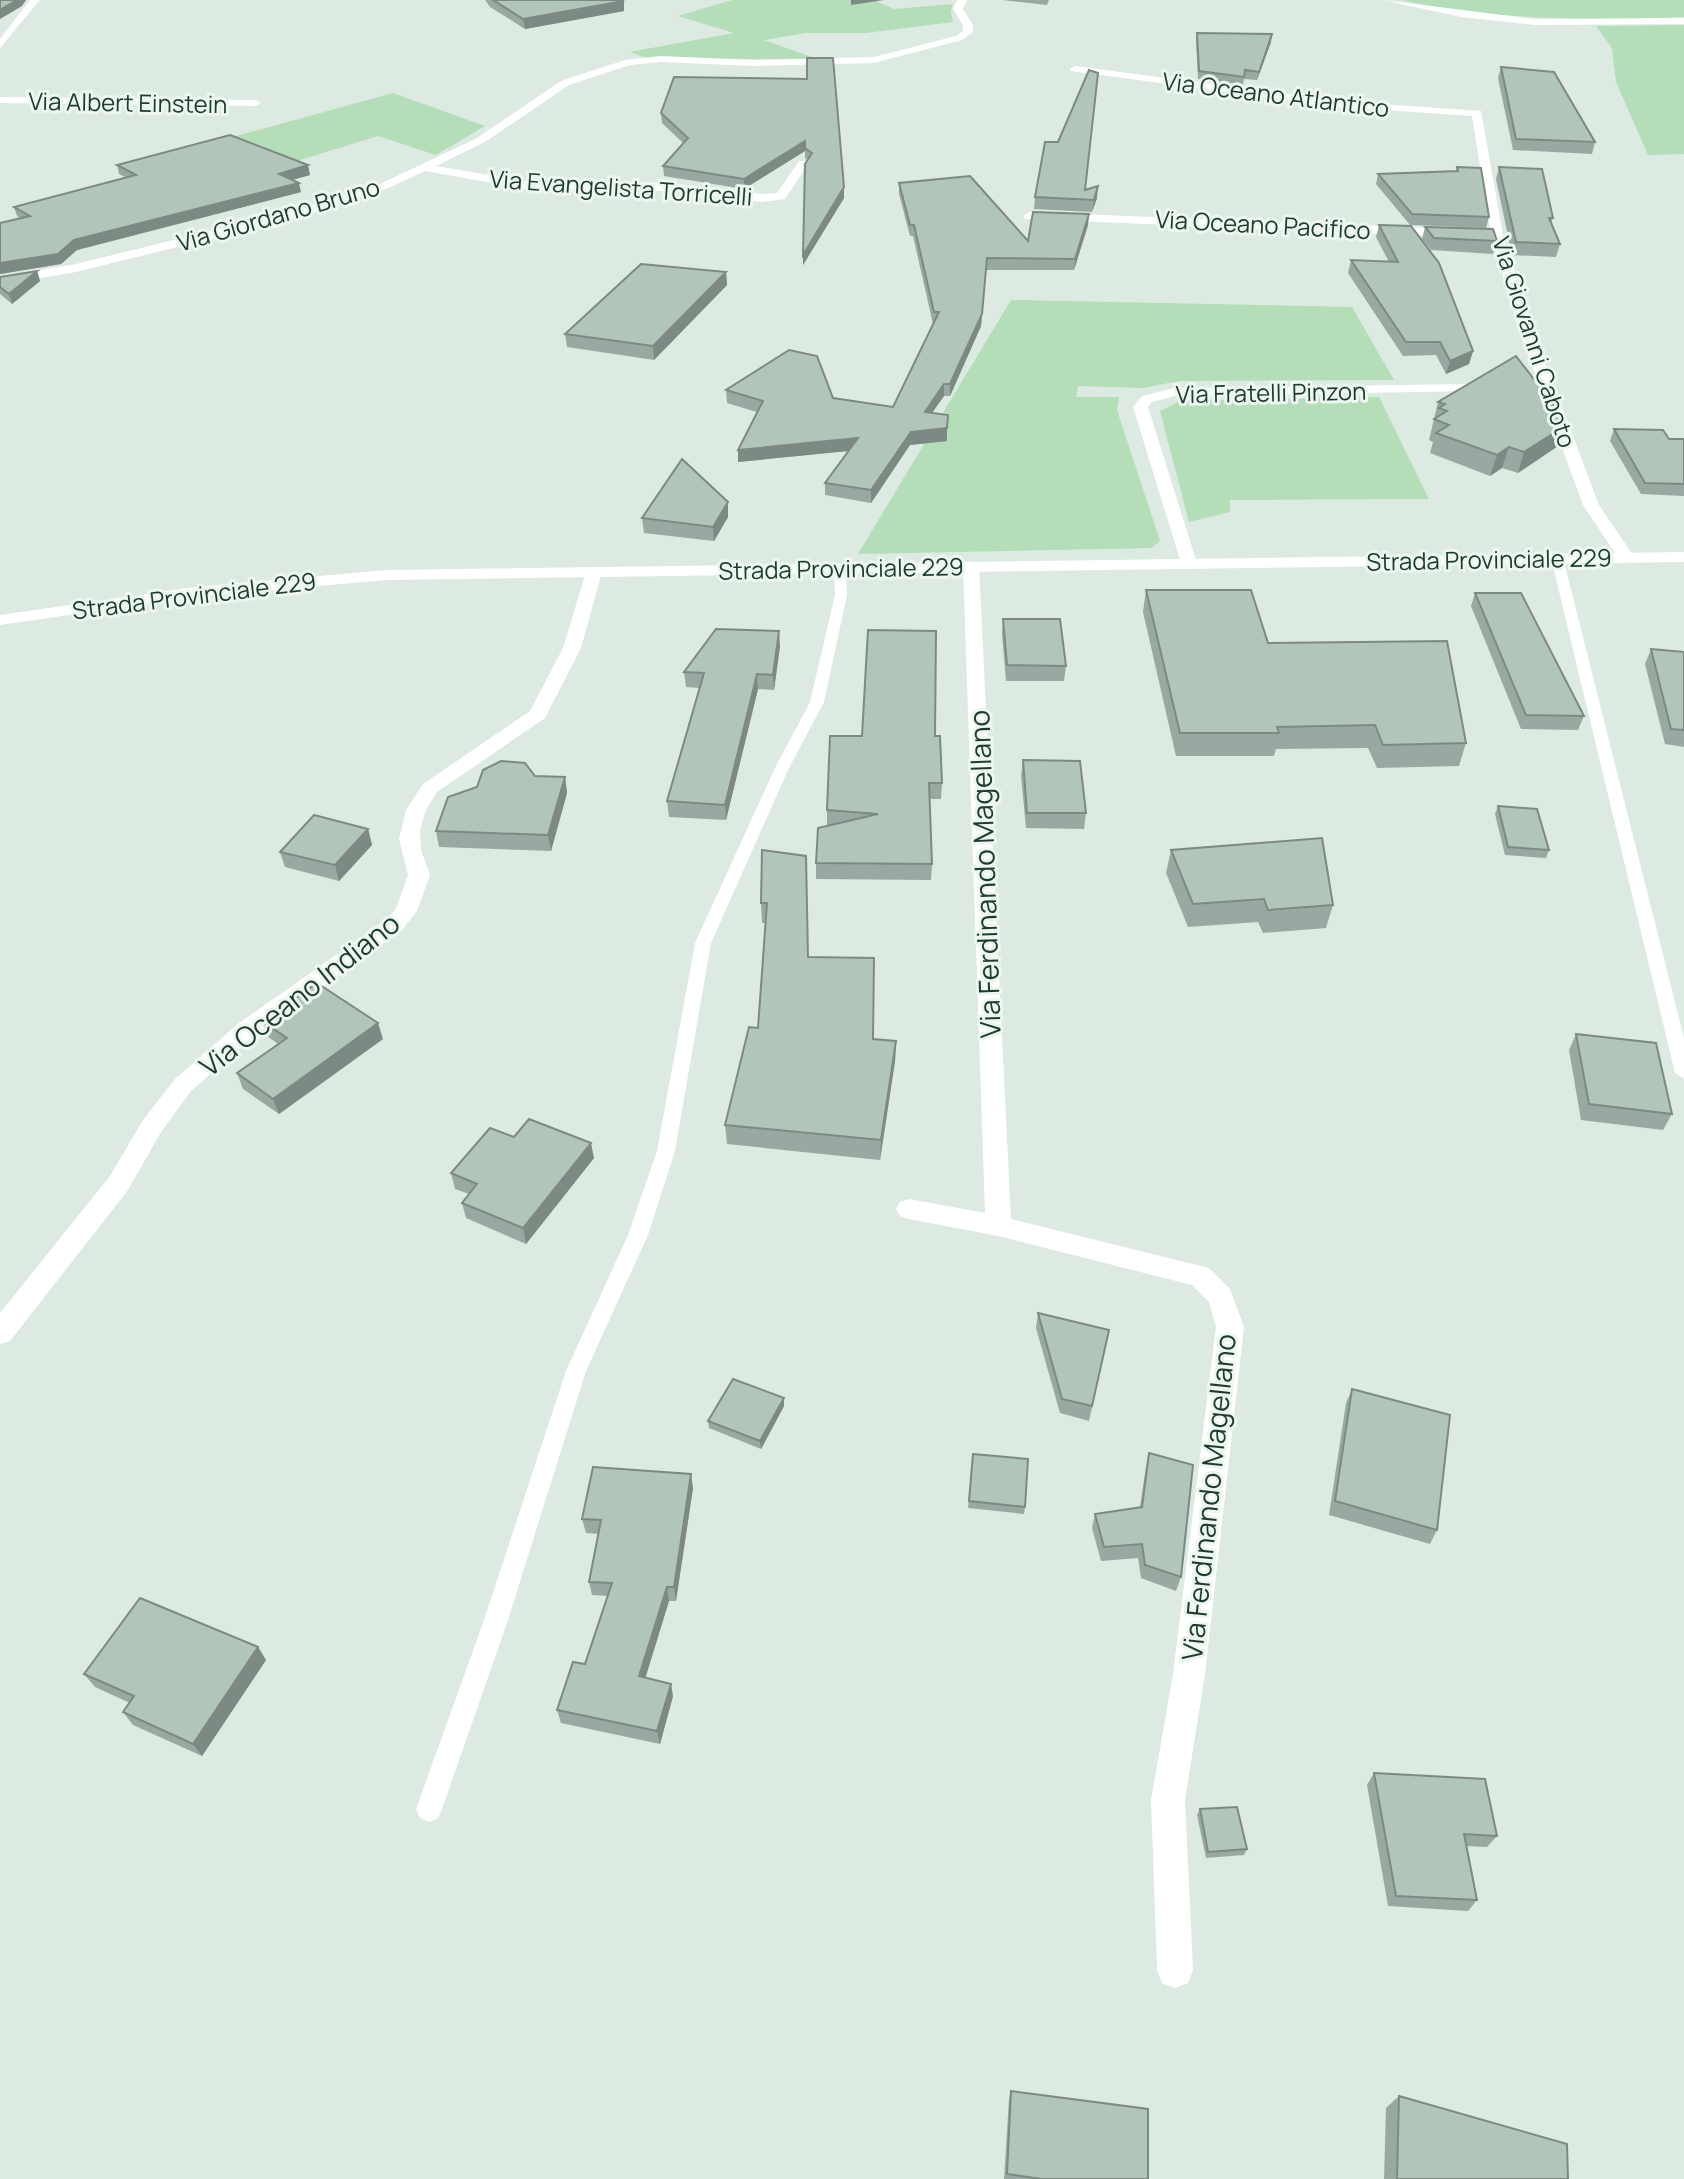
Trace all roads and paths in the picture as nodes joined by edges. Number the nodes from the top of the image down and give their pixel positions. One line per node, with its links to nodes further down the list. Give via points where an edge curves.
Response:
1 (35, 0): 5 (street)
2 (962, 0): 11 (street, Via Giordano Bruno, via 958,9 968,32 897,56 852,61 646,60 578,76 481,140)
3 (1388, 0): 4 (street, via 1455,13 1555,22)
4 (1684, 21)
5 (0, 45)
6 (1075, 69): 9 (street, Via Oceano Atlantico, via 1339,104)
7 (0, 100): 8 (street, Via Albert Einstein)
8 (256, 103)
9 (1477, 113): 15 (street, Via Giovanni Caboto)
10 (803, 163): 11 (street, Via Evangelista Torricelli, via 781,196 761,198 671,187 525,185)
11 (422, 167): 16 (street, Via Giordano Bruno, via 380,188 292,215 76,268)
12 (1029, 216): 13 (street, Via Oceano Pacifico)
13 (1466, 233)
14 (1482, 234): 15 (street)
15 (1497, 235): 20 (street, Via Giovanni Caboto, via 1591,505)
16 (0, 281)
17 (1473, 388): 21 (street, Via Fratelli Pinzon, via 1174,392 1147,399 1140,407)
18 (1684, 557): 20 (street, Strada Provinciale 229)
19 (1557, 558): 20 (street, Strada Provinciale 229); 21 (street, Strada Provinciale 229); 26 (lane)
20 (1627, 558)
21 (1189, 563): 22 (street, Strada Provinciale 229)
22 (971, 566): 23 (street, Strada Provinciale 229); 28 (street, Via Ferdinando Magellano)
23 (840, 568): 24 (street, Strada Provinciale 229); 30 (lane, via 841,595 817,702 703,943 666,1151 638,1235 576,1371)
24 (594, 572): 25 (street, Strada Provinciale 229, via 297,581); 29 (street, Via Oceano Indiano, via 572,648 538,714 430,788 419,804 407,845 419,875 406,911 394,925 247,1029 183,1085 119,1183)
25 (0, 620)
26 (1684, 1073)
27 (909, 1209): 28 (street)
28 (998, 1226): 31 (street, Via Ferdinando Magellano, via 1200,1276 1221,1297 1230,1327 1189,1674 1168,1800)
29 (0, 1333)
30 (429, 1809)
31 (1175, 1970)

